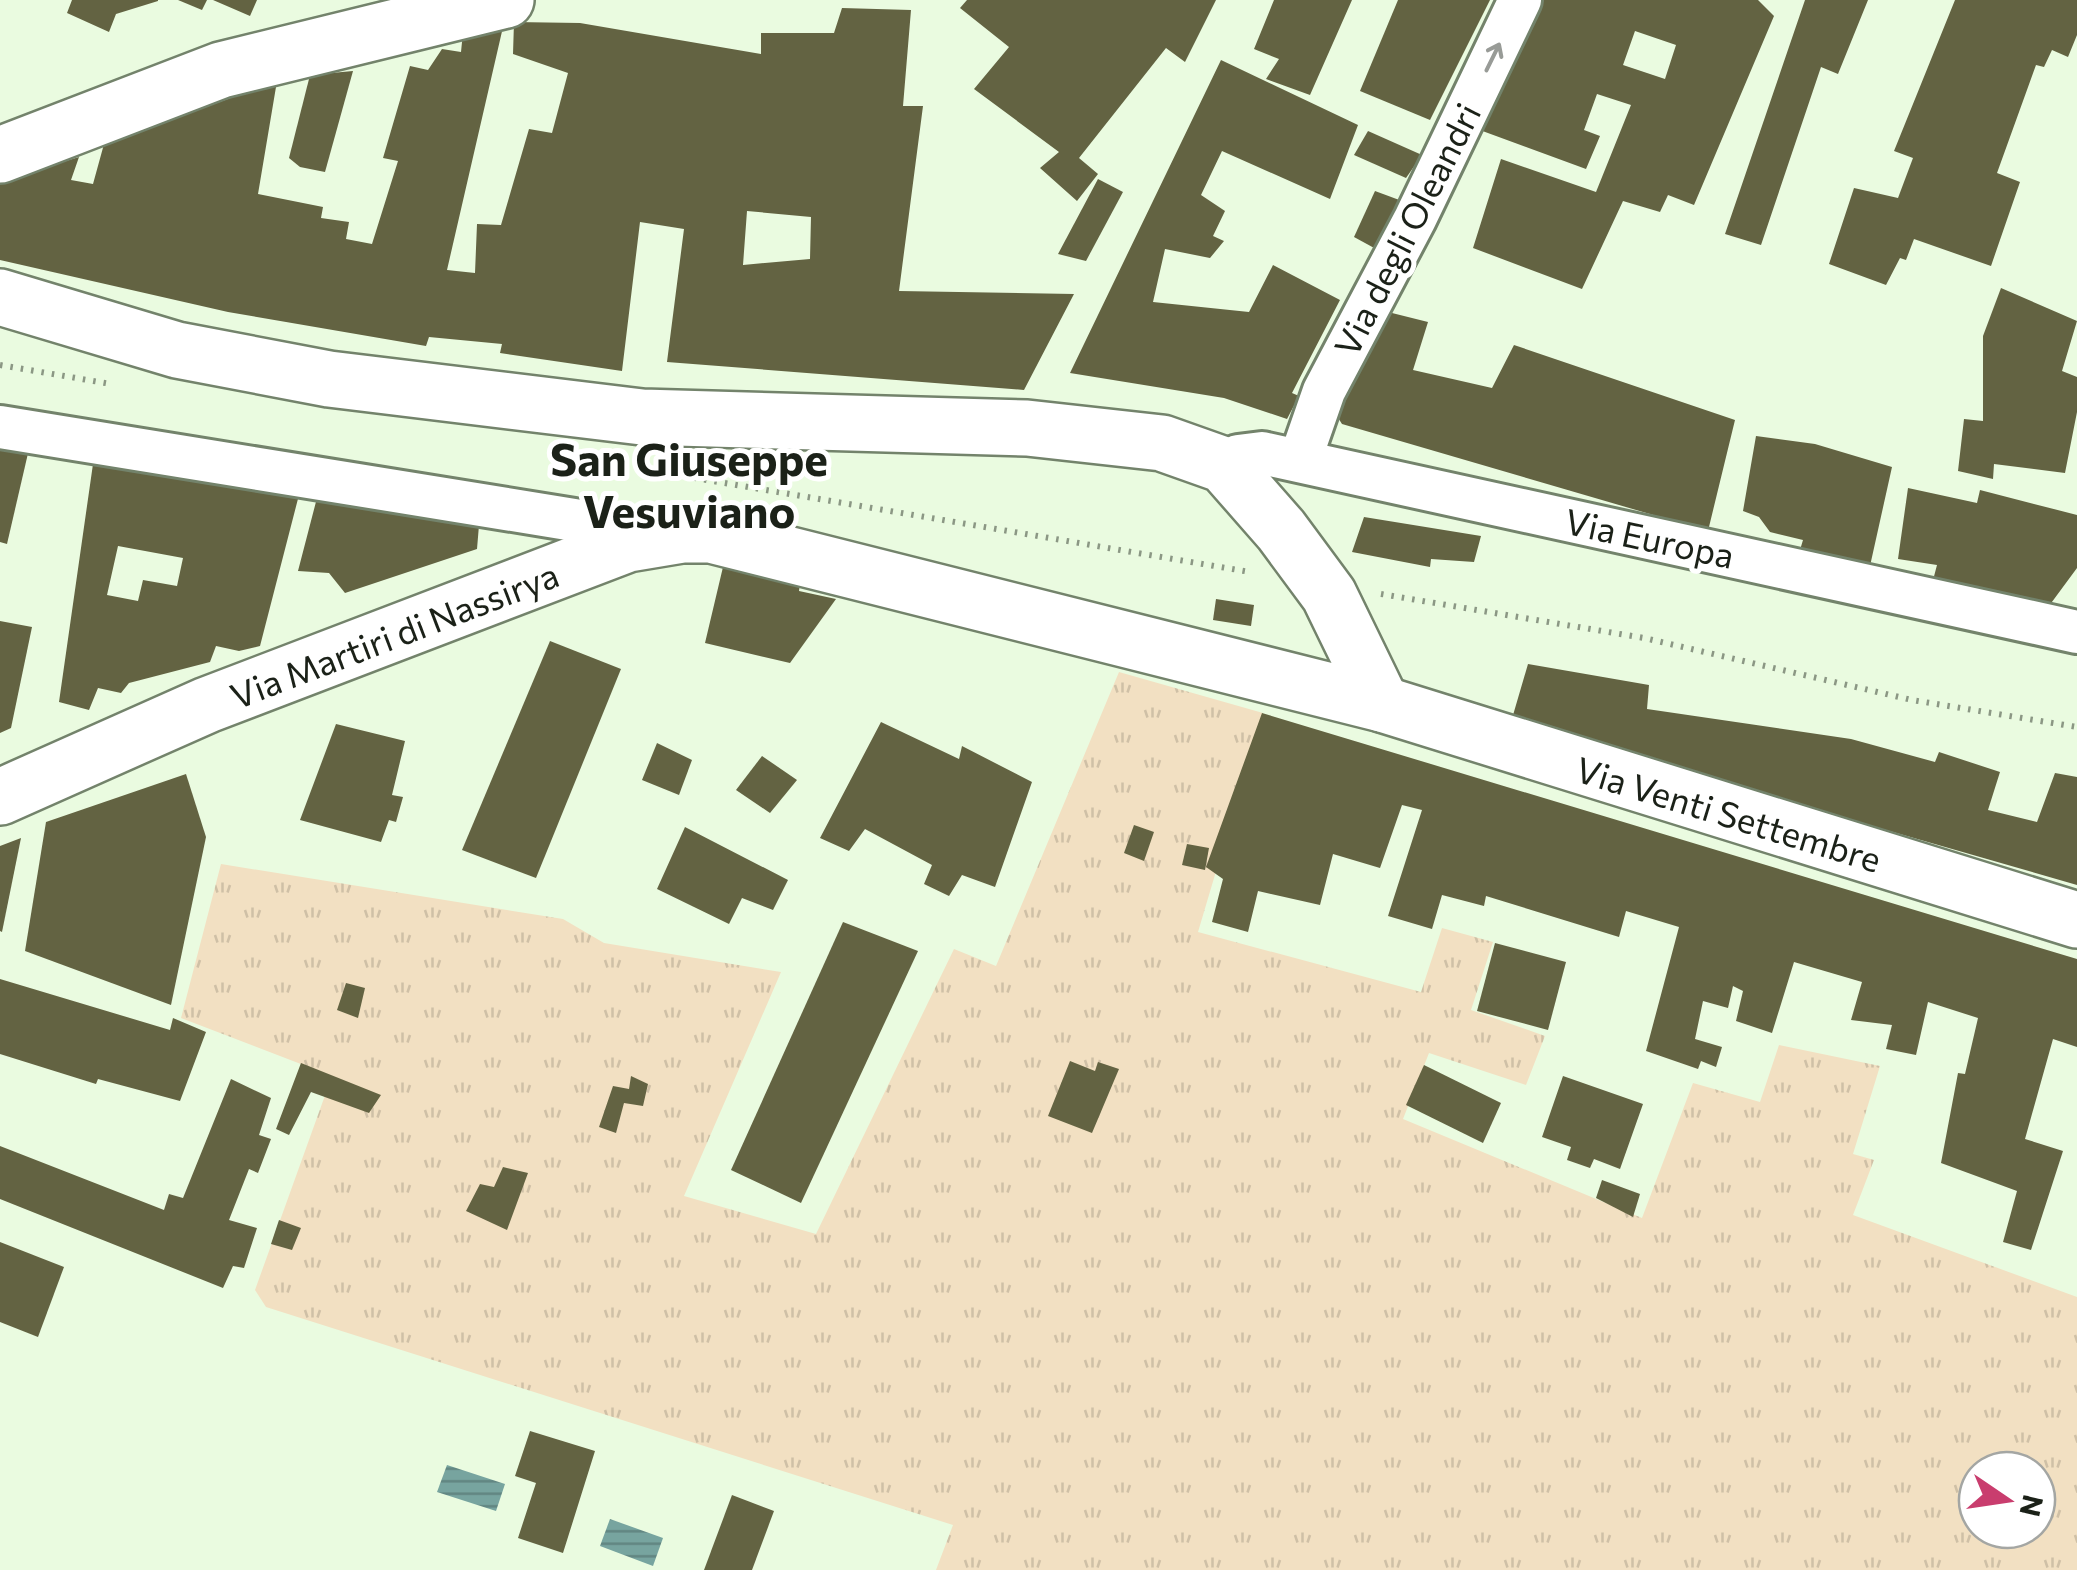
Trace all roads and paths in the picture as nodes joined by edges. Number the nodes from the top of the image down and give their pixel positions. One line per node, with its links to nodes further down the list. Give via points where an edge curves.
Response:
1 (506, 0): 3 (main road, via 221,70)
2 (1520, 0): 8 (street, Via degli Oleandri, one-way to 2, via 1324,391)
3 (0, 156)
4 (0, 297): 9 (main road, via 177,350 329,380 642,416 1027,428 1162,443)
5 (0, 365): 6 (path)
6 (115, 385)
7 (0, 427): 11 (street, via 574,520)
8 (1300, 460): 9 (street, Via Europa, via 1262,452); 13 (street, Via Europa)
9 (1224, 464): 12 (main road)
10 (624, 467): 12 (path)
11 (628, 544): 14 (main road, Via Martiri di Nassirya, via 710,535); 16 (main road, Via Martiri di Nassirya, via 207,706)
12 (1321, 584): 14 (main road); 15 (path, via 1644,638 1912,700)
13 (2077, 632)
14 (1382, 704): 17 (main road, Via Venti Settembre)
15 (2077, 726)
16 (0, 797)
17 (2077, 920)

